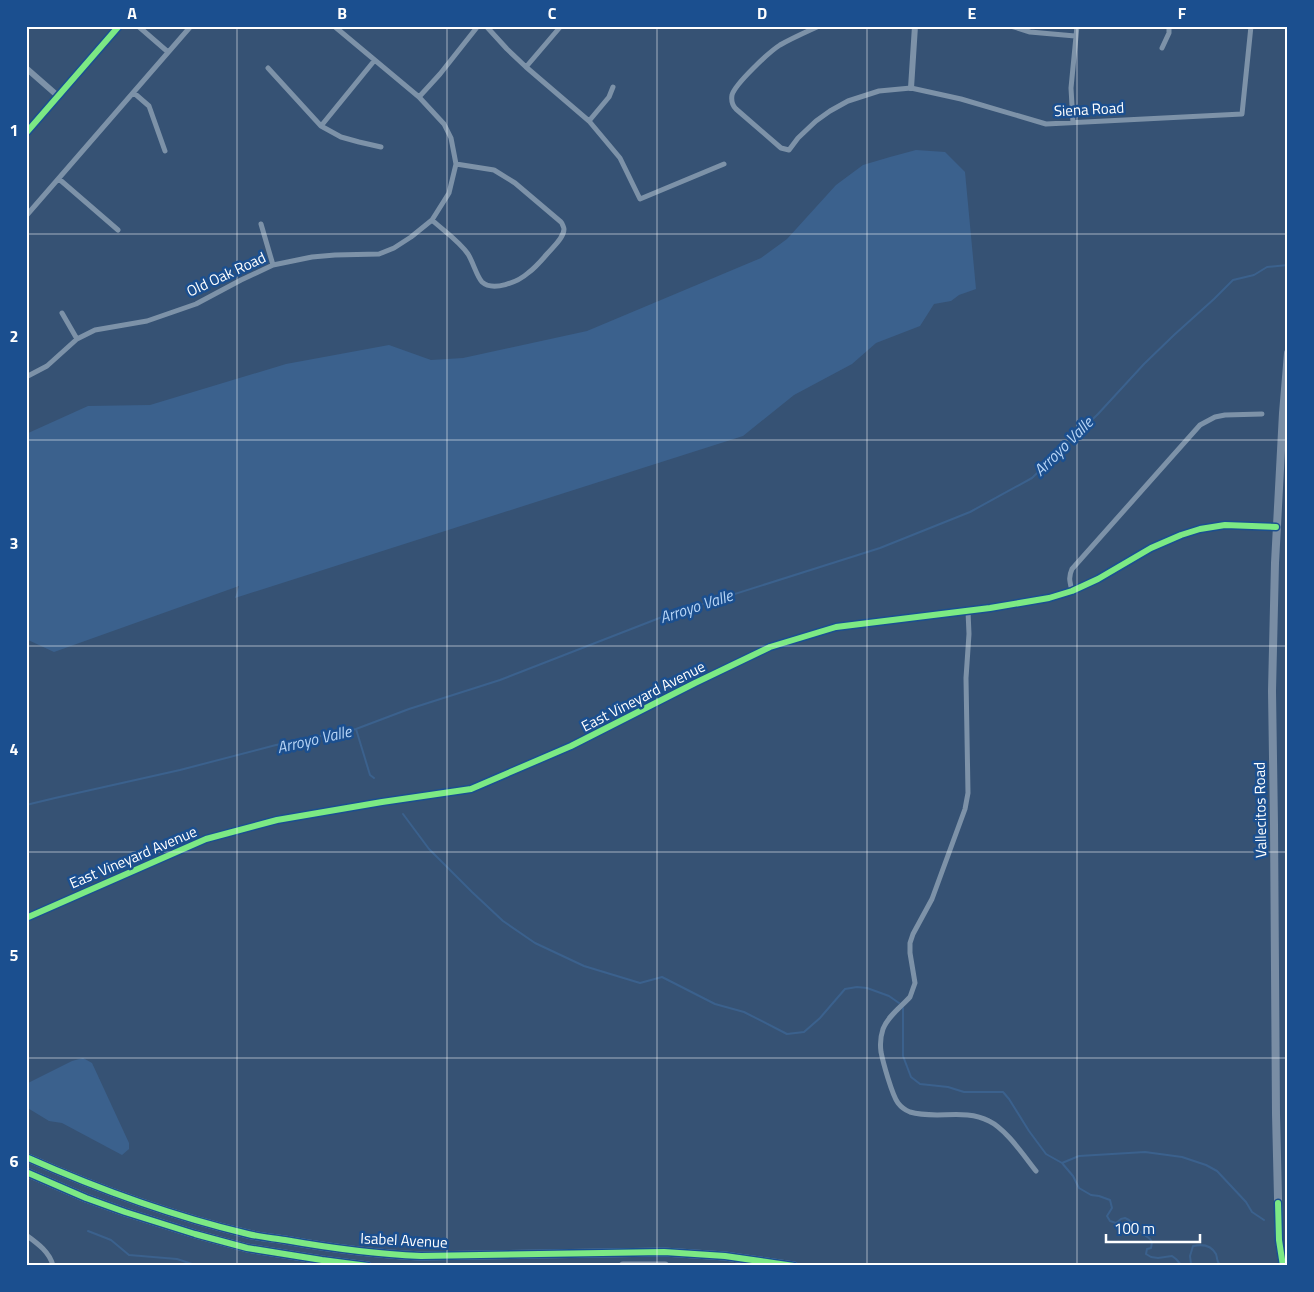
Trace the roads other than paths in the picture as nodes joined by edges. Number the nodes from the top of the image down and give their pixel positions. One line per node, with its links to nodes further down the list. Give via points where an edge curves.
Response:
1 (119, 26): 24 (street)
2 (138, 26): 16 (street)
3 (190, 26): 16 (street)
4 (334, 26): 17 (street, Old Oak Road)
5 (478, 26): 25 (street)
6 (486, 26): 18 (street)
7 (561, 26): 18 (street)
8 (819, 26): 22 (street, Siena Road, via 770,52 731,97 736,110 781,148 789,150 816,121 848,101 879,91)
9 (915, 26): 22 (street)
10 (1011, 26): 14 (street, via 1030,32)
11 (1077, 26): 14 (street)
12 (1169, 26): 15 (street)
13 (1251, 26): 27 (street, Siena Road, via 1242,114)
14 (1076, 36): 27 (street, via 1071,88)
15 (1162, 48)
16 (168, 52): 23 (street)
17 (374, 61): 25 (street, Old Oak Road); 28 (street)
18 (526, 67): 26 (street)
19 (26, 68): 24 (street)
20 (268, 68): 28 (street)
21 (613, 87): 26 (street)
22 (911, 88): 27 (street, Siena Road, via 1046,124)
23 (134, 93): 31 (street, via 149,106); 34 (street)
24 (58, 96): 29 (street)
25 (418, 97): 32 (street, Old Oak Road, via 444,124 451,138)
26 (589, 121): 33 (street, via 620,158 640,199)
27 (1073, 122)
28 (321, 126): 30 (street, via 341,137)
29 (26, 132)
30 (381, 147)
31 (165, 151)
32 (456, 164): 36 (street, Old Oak Road, via 449,193); 36 (street, via 494,170 515,183 562,222 562,236 526,275 504,286 492,286 482,283 469,255)
33 (724, 164)
34 (59, 179): 35 (street); 38 (street)
35 (26, 216)
36 (432, 220): 39 (street, Old Oak Road, via 394,248 379,254 312,256)
37 (261, 224): 39 (street)
38 (118, 230)
39 (273, 265): 41 (street, Old Oak Road, via 196,304 147,321 95,330)
40 (62, 313): 41 (street)
41 (77, 339): 43 (street, Old Oak Road, via 46,366)
42 (1288, 353): 44 (main road, Vallecitos Road)
43 (26, 377)
44 (1285, 413): 46 (main road, Vallecitos Road)
45 (1262, 414): 47 (street, via 1226,415 1200,425 1072,570 1069,575)
46 (1276, 527): 47 (street, East Vineyard Avenue, via 1225,525 1200,529 1151,548); 59 (main road, Vallecitos Road, via 1272,691 1276,1114 1279,1240)
47 (1072, 590): 48 (street, East Vineyard Avenue, via 1049,598)
48 (968, 611): 49 (street, East Vineyard Avenue, via 836,627 770,647 571,746 471,789 277,820 206,839); 51 (street, via 968,793 965,809 932,899 910,944 915,983 912,992 887,1020 882,1030 881,1052 892,1092 902,1107 920,1114 961,1114 991,1122 1003,1131)
49 (26, 918)
50 (26, 1157): 58 (highway, Isabel Avenue, via 107,1191 198,1221 324,1247 421,1256 664,1252 725,1256)
51 (1036, 1171)
52 (26, 1172): 55 (highway, Isabel Avenue, via 94,1201 195,1234 247,1248)
53 (26, 1235): 54 (street, via 50,1256)
54 (53, 1266)
55 (368, 1266)
56 (623, 1266): 57 (highway)
57 (665, 1266)
58 (794, 1266)
59 (1283, 1266)

